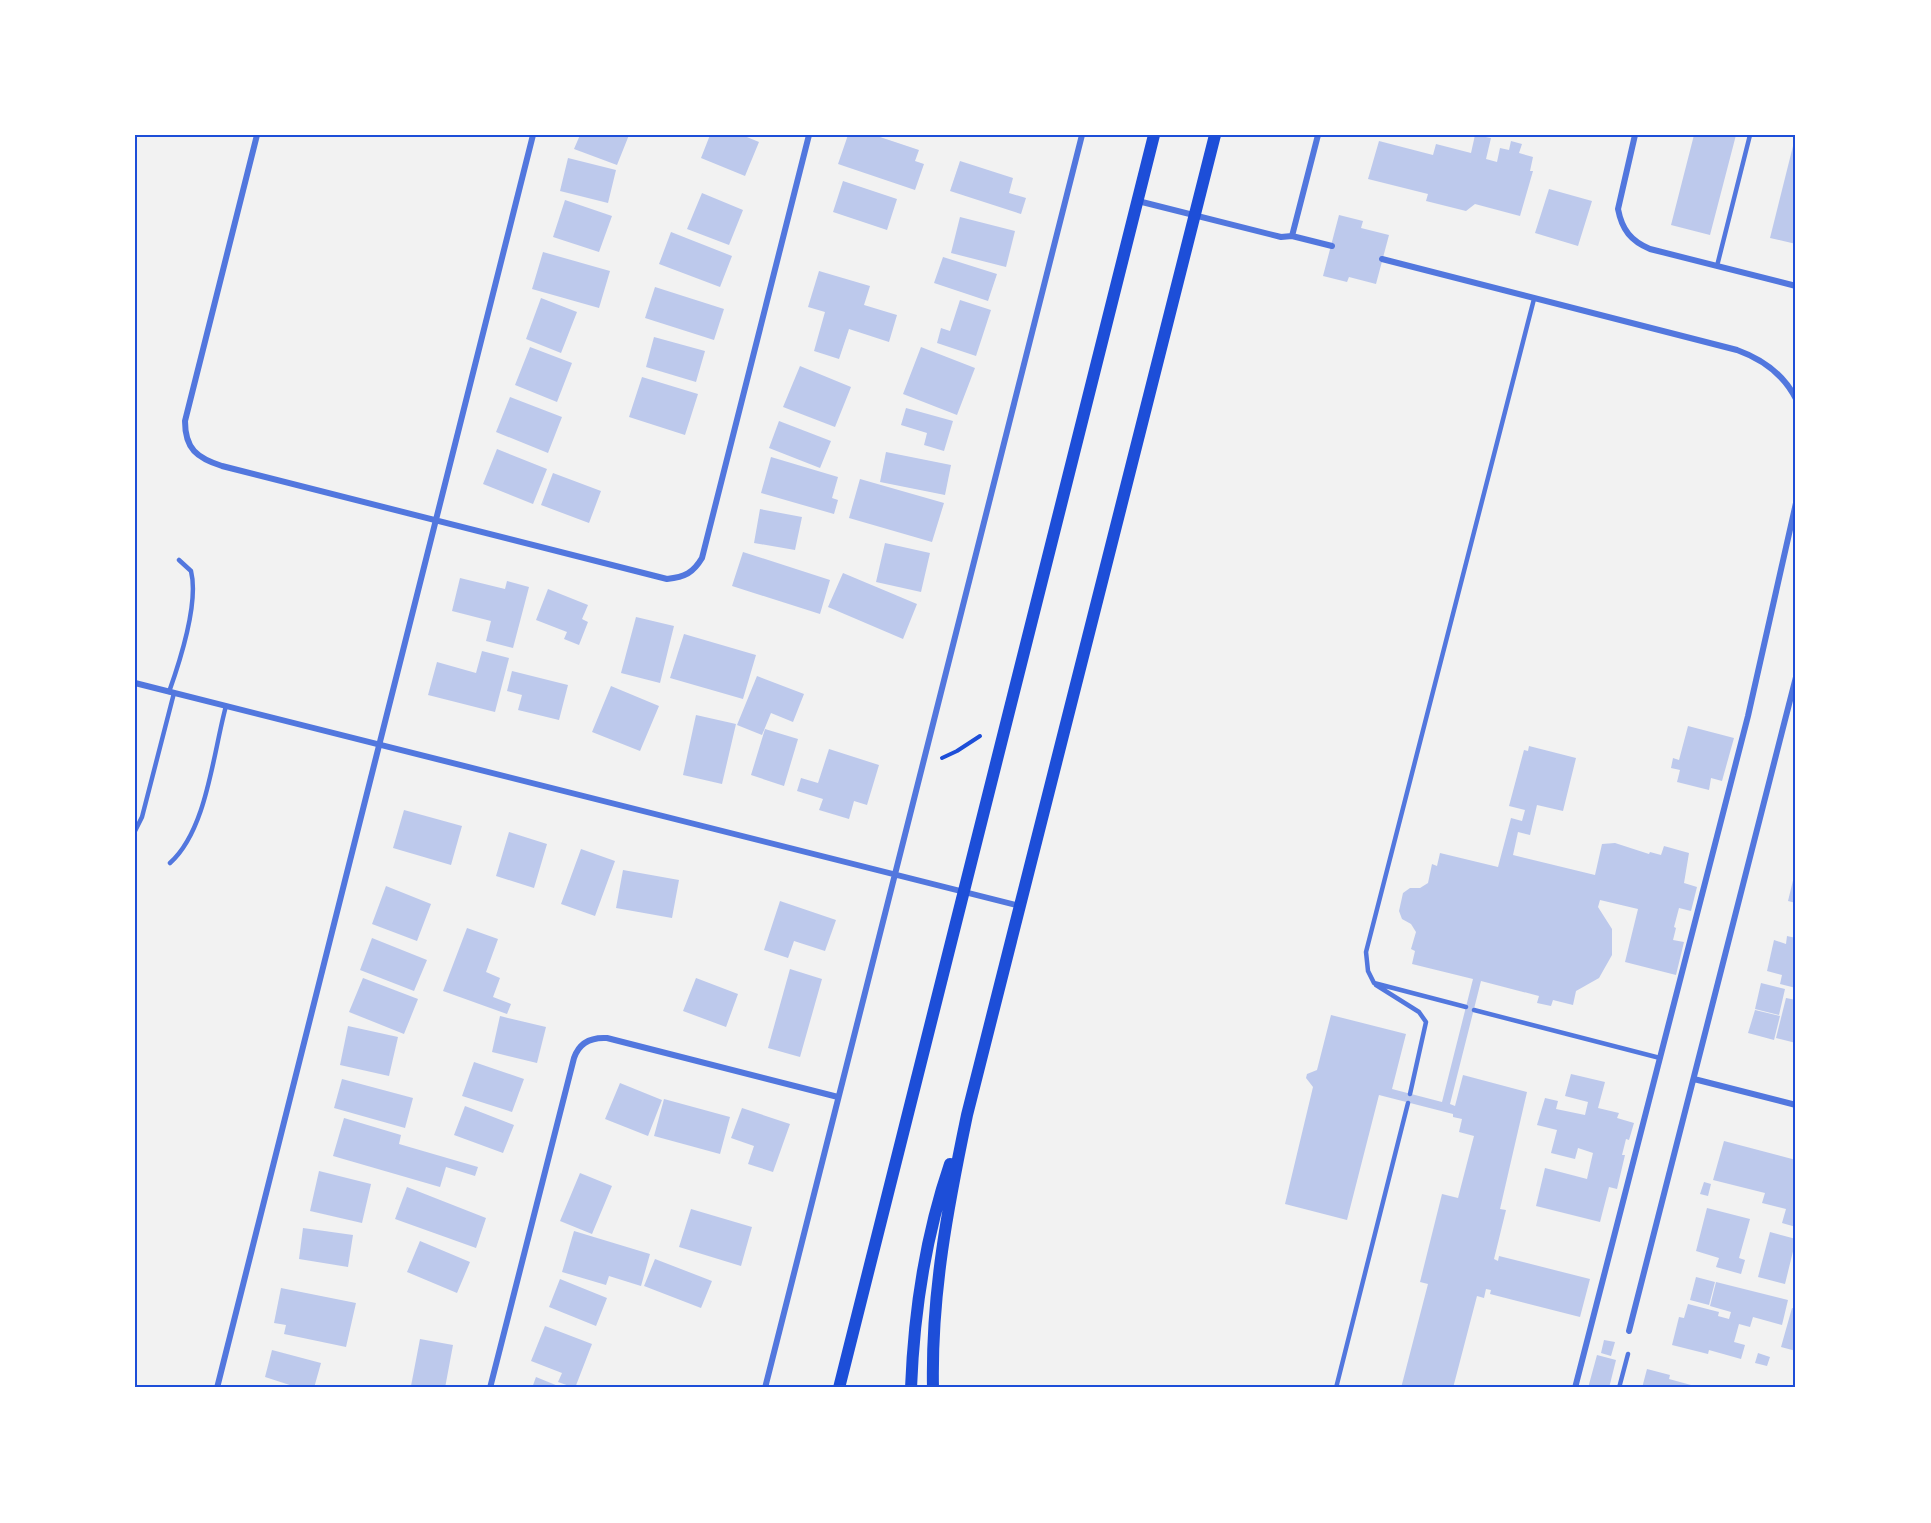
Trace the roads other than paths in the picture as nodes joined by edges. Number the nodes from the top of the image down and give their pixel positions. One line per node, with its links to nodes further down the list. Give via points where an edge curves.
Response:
1 (258, 135): 20 (street, via 185,421 185,438 193,450 215,464)
2 (533, 135): 20 (street)
3 (809, 135): 20 (street, via 702,558 694,571 667,579)
4 (1082, 135): 29 (street)
5 (1154, 135): 10 (main road)
6 (1215, 135): 11 (main road)
7 (1318, 135): 12 (street)
8 (1635, 135): 15 (street, via 1618,209 1626,232 1632,240 1650,249)
9 (1750, 135): 15 (lane)
10 (1138, 201): 11 (street); 30 (main road)
11 (1195, 215): 12 (street, via 1281,237); 31 (main road)
12 (1292, 236): 13 (street)
13 (1332, 246)
14 (1382, 260): 17 (street)
15 (1717, 266): 16 (street)
16 (1796, 286)
17 (1534, 299): 18 (street, via 1751,355 1775,371); 32 (lane, via 1366,952)
18 (1796, 399)
19 (1796, 503): 35 (street, via 1748,716)
20 (437, 521): 26 (street)
21 (179, 560): 24 (lane, via 191,571 193,585 182,654)
22 (1796, 677): 36 (street)
23 (135, 683): 24 (street)
24 (171, 692): 25 (street); 27 (lane, via 142,817)
25 (226, 706): 26 (street); 28 (lane, via 198,818 188,842)
26 (378, 745): 29 (street); 44 (street)
27 (135, 831)
28 (170, 863)
29 (894, 874): 30 (street); 38 (street)
30 (964, 891): 31 (street); 47 (main road)
31 (1020, 906): 41 (main road)
32 (1374, 983): 33 (lane); 37 (lane, via 1419,1012 1426,1022)
33 (1466, 1007)
34 (1474, 1010): 35 (lane)
35 (1661, 1058): 51 (street)
36 (1694, 1079): 40 (street); 42 (street)
37 (1410, 1094)
38 (838, 1097): 45 (street, via 607,1038 593,1038 581,1046 574,1058); 46 (street)
39 (1408, 1103): 50 (lane)
40 (1796, 1105)
41 (967, 1114): 48 (main road, via 932,1220 918,1296); 49 (main road, via 937,1272)
42 (1629, 1331)
43 (1628, 1354): 52 (lane)
44 (217, 1388)
45 (490, 1388)
46 (765, 1388)
47 (839, 1388)
48 (911, 1388)
49 (933, 1388)
50 (1336, 1388)
51 (1575, 1388)
52 (1619, 1388)

